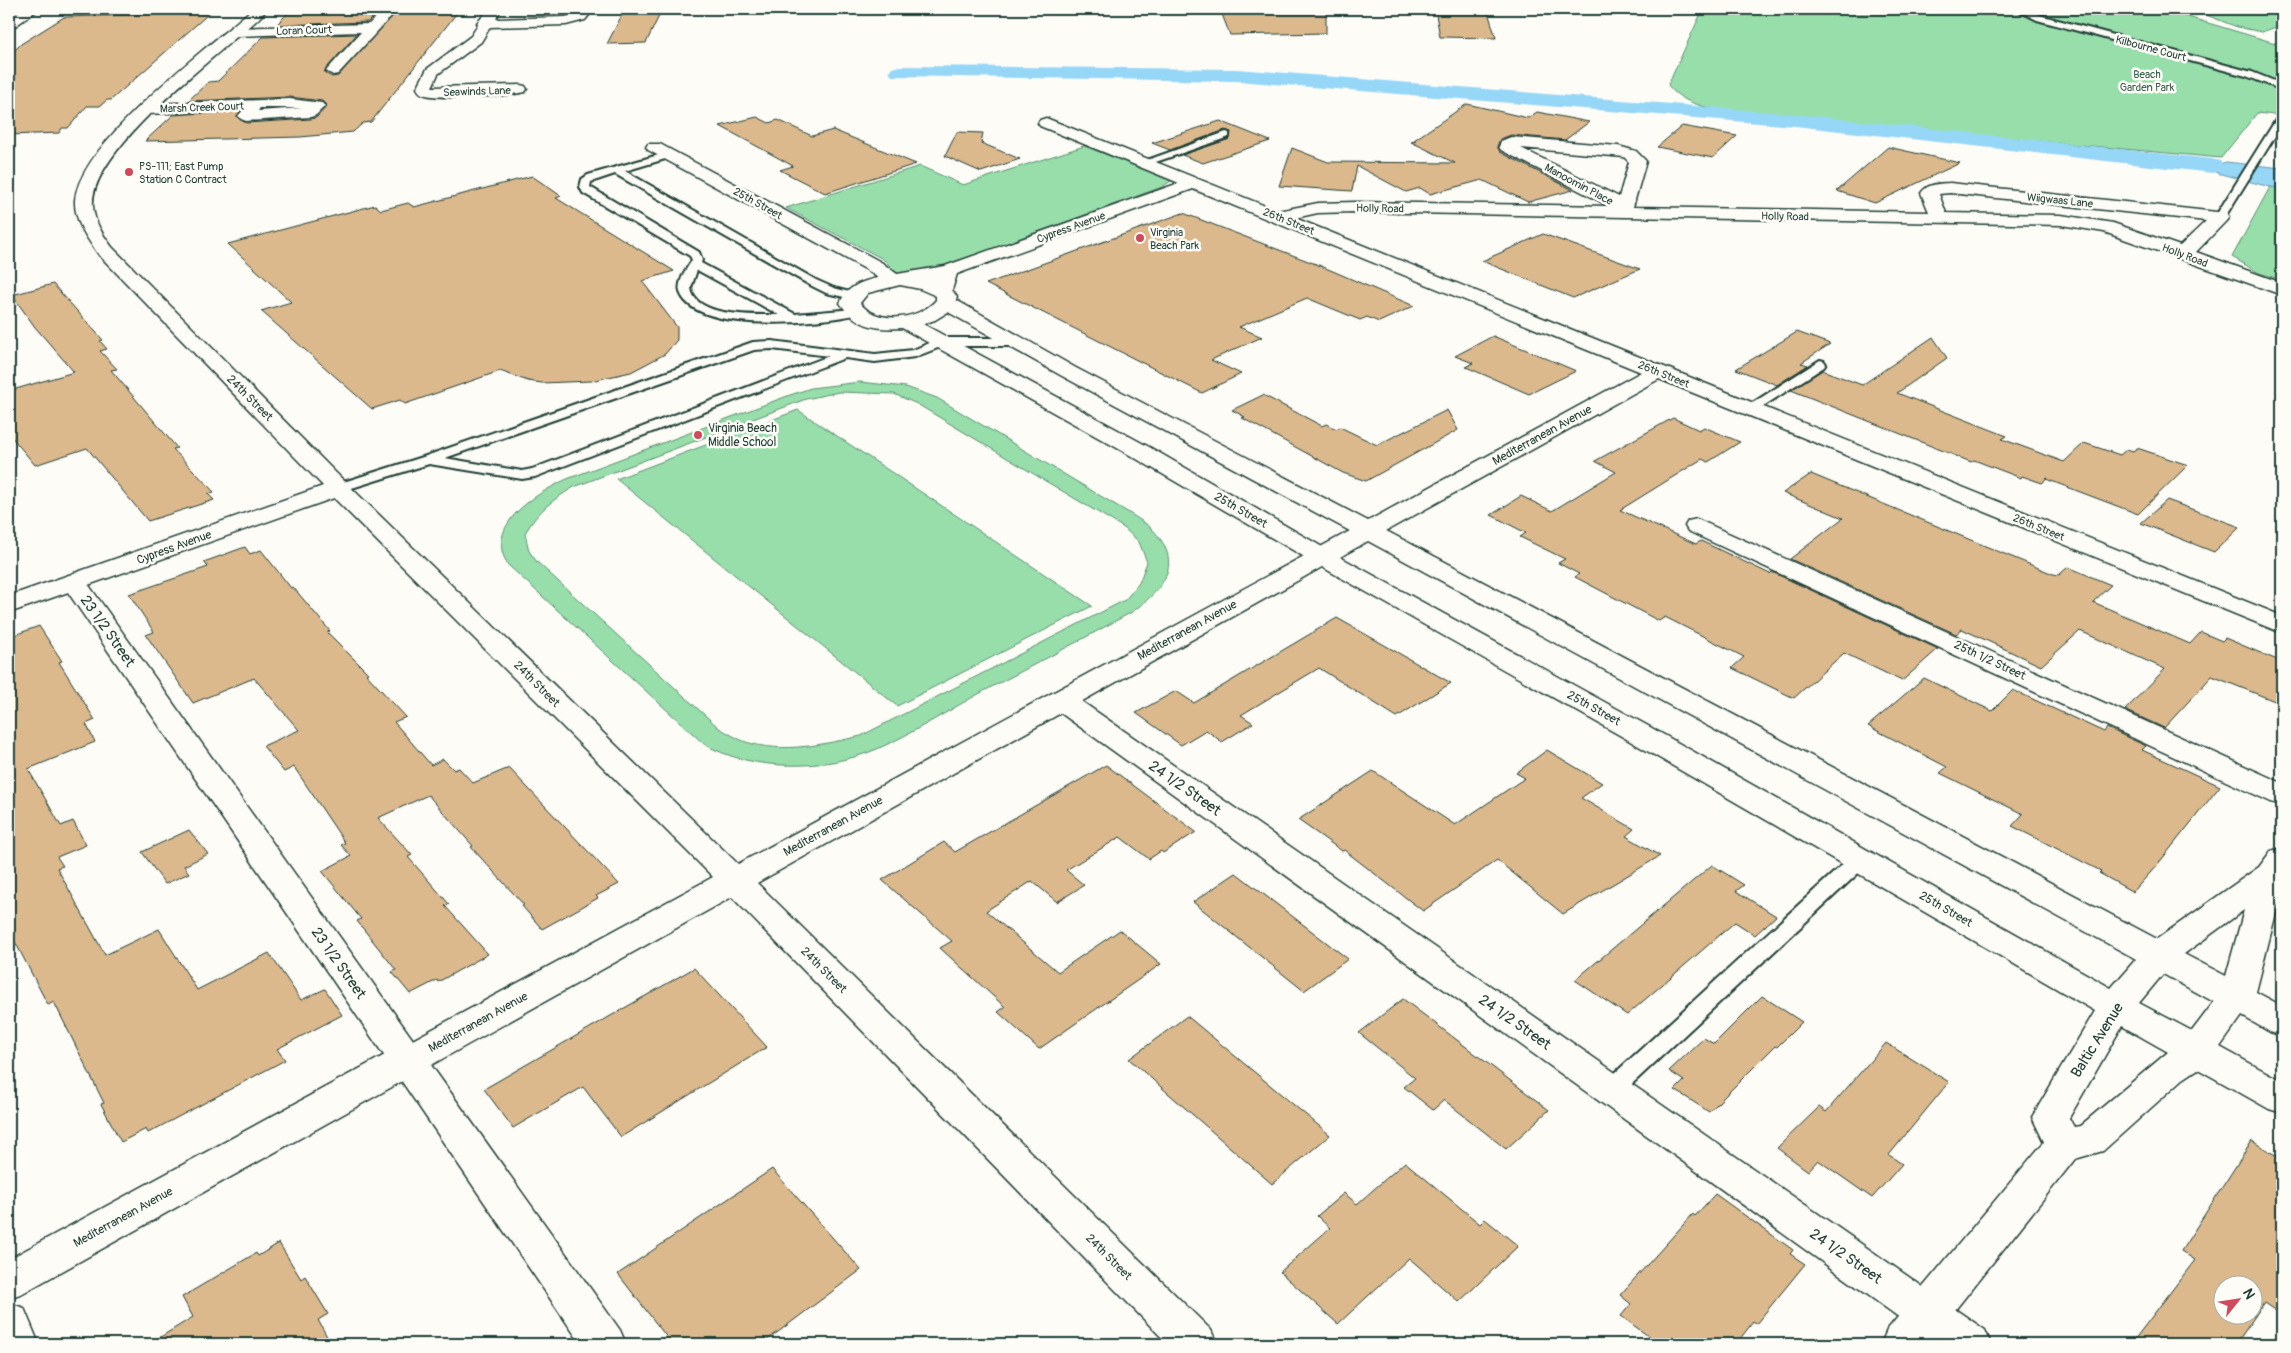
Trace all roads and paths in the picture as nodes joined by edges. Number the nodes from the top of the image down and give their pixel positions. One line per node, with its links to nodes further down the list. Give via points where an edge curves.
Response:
1 (32, 9): 8 (street)
2 (260, 9): 10 (street, 24th Street)
3 (495, 9): 7 (street, Seawinds Lane)
4 (587, 9): 7 (street, via 580,17 566,21)
5 (2019, 9): 12 (lane, Kilbourne Court, via 2040,18 2249,74)
6 (390, 10): 9 (street)
7 (484, 23): 13 (street, Seawinds Lane, via 476,39 432,72 424,88 438,92)
8 (9, 24)
9 (373, 28): 10 (street, Loran Court); 11 (street)
10 (235, 32): 15 (street, 24th Street)
11 (334, 71)
12 (2282, 87)
13 (520, 89)
14 (255, 105): 15 (street, Marsh Creek Court)
15 (148, 109): 44 (street, 24th Street, via 106,152 95,170 83,206 87,222 105,251)
16 (2282, 118): 25 (lane)
17 (1046, 123): 20 (street, 26th Street)
18 (1226, 135): 20 (lane)
19 (661, 151): 21 (lane); 28 (street, 25th Street)
20 (1144, 163): 22 (street, 26th Street)
21 (616, 170): 29 (lane, via 586,181 587,191 695,254); 34 (lane, via 812,282)
22 (1194, 183): 24 (street, 26th Street); 30 (street, Cypress Avenue)
23 (1623, 213): 23 (street, Manoomin Place, via 1638,161 1636,158 1618,151 1519,142 1507,144 1507,147 1610,199); 24 (street, Holly Road, via 1355,207 1318,208); 26 (street, Holly Road)
24 (1278, 216): 41 (street, 26th Street)
25 (2220, 216): 26 (street, Wiigwaas Lane, via 1950,188 1930,193); 27 (street, via 2190,248)
26 (1940, 219): 27 (street, Holly Road, via 2084,223 2129,234)
27 (2180, 253): 32 (street, Holly Road)
28 (862, 260): 31 (street, 25th Street); 34 (street, via 872,271 872,279)
29 (695, 264): 35 (lane); 35 (lane, via 685,290 693,305 706,312 723,315)
30 (949, 271): 31 (street, Cypress Avenue); 33 (street)
31 (898, 281): 33 (street, 25th Street, via 920,282); 34 (street, 25th Street, via 874,284)
32 (2282, 289)
33 (944, 296): 36 (street, 25th Street, via 940,309 928,316); 38 (street, 25th Street)
34 (856, 299): 35 (lane); 36 (street, 25th Street, via 866,318)
35 (793, 318)
36 (903, 322): 37 (street, 25th Street)
37 (941, 342): 38 (lane); 39 (lane, via 915,353 875,358); 47 (street, 25th Street)
38 (1015, 342): 46 (street, 25th Street)
39 (843, 355): 43 (lane, via 772,345 753,346); 43 (lane, via 535,473 522,474)
40 (1820, 364): 42 (lane)
41 (1657, 372): 42 (street, 26th Street); 46 (street, Mediterranean Avenue)
42 (1749, 409): 50 (street, 26th Street)
43 (428, 460): 44 (lane)
44 (339, 488): 48 (street, Cypress Avenue); 55 (street, 24th Street)
45 (1697, 526): 52 (street, 25th 1/2 Street)
46 (1368, 531): 47 (street, Mediterranean Avenue); 56 (street, 25th Street)
47 (1322, 556): 51 (street, Mediterranean Avenue); 53 (street, 25th Street)
48 (74, 582): 49 (street, Cypress Avenue); 61 (street, 23 1/2 Street)
49 (9, 605)
50 (2282, 625)
51 (1061, 700): 55 (street, Mediterranean Avenue); 62 (street, 24 1/2 Street)
52 (2282, 795)
53 (1860, 860): 58 (street, 25th Street); 62 (lane)
54 (2276, 867): 56 (street, Baltic Avenue); 57 (street, Baltic Avenue)
55 (735, 880): 61 (street, Mediterranean Avenue); 70 (street, 24th Street)
56 (2160, 955): 57 (street, 25th Street); 58 (street, Baltic Avenue)
57 (2237, 997): 59 (street, 25th Street); 60 (street, Baltic Avenue)
58 (2116, 1006): 60 (street, 25th Street); 64 (street, Baltic Avenue, via 2050,1117)
59 (2282, 1022)
60 (2197, 1051): 63 (street, 25th Street); 64 (street, Baltic Avenue, via 2170,1069 2090,1140)
61 (408, 1060): 65 (street, Mediterranean Avenue); 69 (street, 23 1/2 Street)
62 (1611, 1090): 66 (street, 24 1/2 Street)
63 (2282, 1098)
64 (2064, 1145): 66 (street)
65 (9, 1280)
66 (1926, 1313): 71 (street); 72 (street, 24 1/2 Street)
67 (9, 1322): 68 (street)
68 (18, 1344)
69 (605, 1344)
70 (1196, 1344)
71 (1902, 1344)
72 (1970, 1344)

